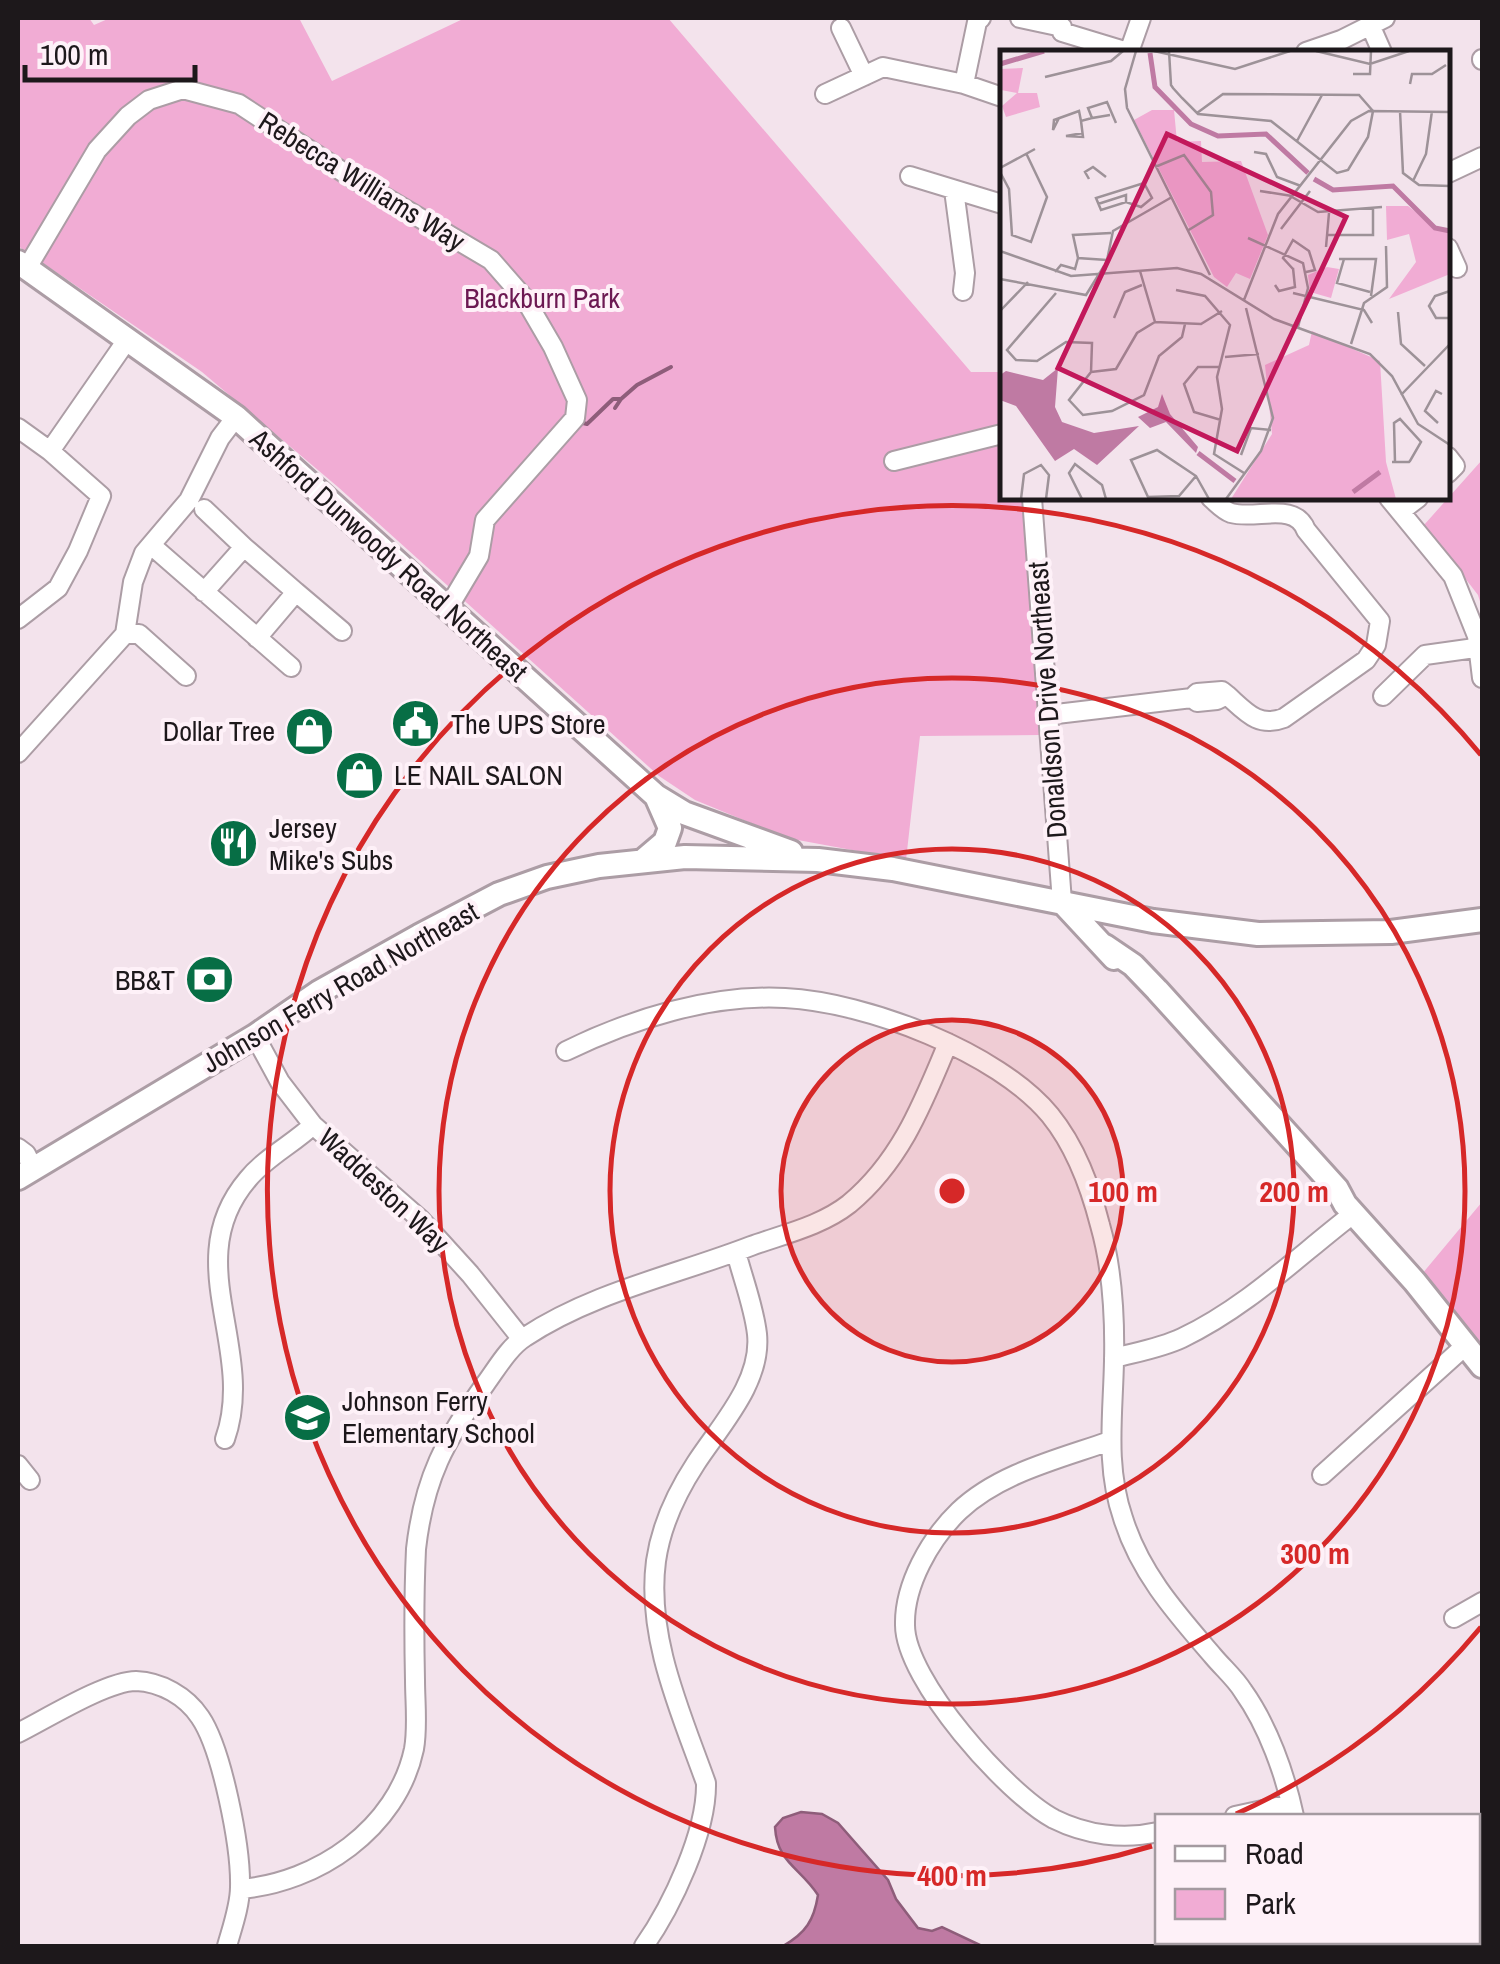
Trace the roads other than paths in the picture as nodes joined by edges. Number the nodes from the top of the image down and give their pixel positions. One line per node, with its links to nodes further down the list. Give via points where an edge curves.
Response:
1 (981, 18): 13 (street)
2 (1020, 18): 5 (street)
3 (1141, 18): 9 (street)
4 (1378, 22): 10 (street); 11 (street)
5 (1063, 25): 7 (street); 8 (street)
6 (841, 28): 12 (street)
7 (1057, 50)
8 (1123, 50)
9 (1129, 50)
10 (1311, 50)
11 (1382, 50)
12 (864, 76): 13 (street, via 883,66); 14 (street)
13 (964, 84): 15 (street)
14 (824, 94)
15 (1000, 96)
16 (1482, 157): 17 (street)
17 (1450, 172)
18 (910, 176): 19 (street)
19 (954, 190): 20 (street); 24 (street)
20 (1000, 203)
21 (1450, 253): 23 (street)
22 (22, 265): 25 (main road, Ashford Dunwoody Road Northeast); 39 (street, Rebecca Williams Way, via 128,116 148,100 183,89 239,104 491,260 553,346 577,400 576,418 485,520 479,556)
23 (1456, 268)
24 (963, 291)
25 (127, 340): 26 (main road, Ashford Dunwoody Road Northeast); 29 (street)
26 (236, 418): 35 (street, via 189,500); 39 (main road, Ashford Dunwoody Road Northeast)
27 (18, 428): 29 (street)
28 (1000, 434): 30 (street)
29 (50, 451): 40 (street, via 101,496 58,588)
30 (894, 461)
31 (1032, 500): 49 (street, Donaldson Drive Northeast)
32 (1213, 500): 49 (street, via 1226,512 1272,515 1306,530 1380,621 1366,660 1272,723 1257,722 1227,695)
33 (1395, 504): 44 (street, via 1453,576)
34 (204, 509): 36 (street)
35 (151, 545): 37 (street); 41 (street, via 134,582)
36 (244, 547): 37 (street); 38 (street)
37 (204, 592): 43 (street)
38 (296, 592): 42 (street); 43 (street)
39 (448, 608): 51 (main road, Ashford Dunwoody Road Northeast)
40 (18, 619)
41 (126, 624): 46 (street); 50 (street)
42 (342, 631)
43 (257, 638): 45 (street)
44 (1480, 647): 47 (street); 48 (street, via 1425,655)
45 (291, 667)
46 (186, 676)
47 (1482, 678)
48 (1383, 696)
49 (1048, 715): 56 (street, Donaldson Drive Northeast)
50 (18, 754)
51 (656, 796): 52 (main road, Ashford Dunwoody Road Northeast); 54 (main road, via 670,828)
52 (725, 829): 53 (main road, via 704,850); 55 (main road, Ashford Dunwoody Road Northeast)
53 (685, 857): 54 (main road, Johnson Ferry Road Northeast); 55 (main road, Johnson Ferry Road Northeast)
54 (645, 859): 58 (main road, Johnson Ferry Road Northeast, via 547,877 499,894 320,992)
55 (818, 860): 56 (main road)
56 (1062, 902): 57 (main road, via 1258,934 1392,932); 64 (main road, via 1328,1197)
57 (1482, 920)
58 (256, 1036): 61 (street, Waddeston Way); 63 (main road, Johnson Ferry Road Northeast)
59 (948, 1044): 60 (street, via 868,1014 786,998 675,1011); 65 (street, via 913,1126 870,1184 816,1224); 68 (street, via 1020,1087 1068,1140 1101,1228)
60 (566, 1052)
61 (313, 1124): 66 (street, Waddeston Way, via 420,1220); 70 (street, via 248,1179 220,1229 218,1282 235,1400)
62 (18, 1148): 63 (street)
63 (25, 1173)
64 (1349, 1209): 67 (main road); 68 (street, via 1274,1280 1221,1316 1180,1339)
65 (736, 1252): 66 (street, via 623,1290); 81 (street, via 758,1335 756,1358 679,1493 656,1561 663,1654 706,1783 706,1805 682,1875)
66 (521, 1338): 79 (street, via 458,1421 432,1469 416,1549 414,1748 400,1786 382,1815 320,1868)
67 (1465, 1346): 69 (main road); 72 (street)
68 (1114, 1358): 71 (street)
69 (1482, 1366)
70 (224, 1439)
71 (1110, 1441): 76 (street, via 1113,1483 1134,1550 1150,1580 1262,1720); 78 (street, via 1016,1474 959,1511 915,1574 904,1630 931,1694 1033,1805 1080,1830 1111,1836)
72 (1322, 1475)
73 (1482, 1602): 74 (street)
74 (1454, 1618)
75 (18, 1733): 79 (street, via 109,1687 132,1681 173,1691 200,1717 212,1744 231,1816)
76 (1293, 1810): 77 (street)
77 (1255, 1814)
78 (1155, 1832)
79 (240, 1889): 80 (street)
80 (227, 1946)
81 (644, 1946)

